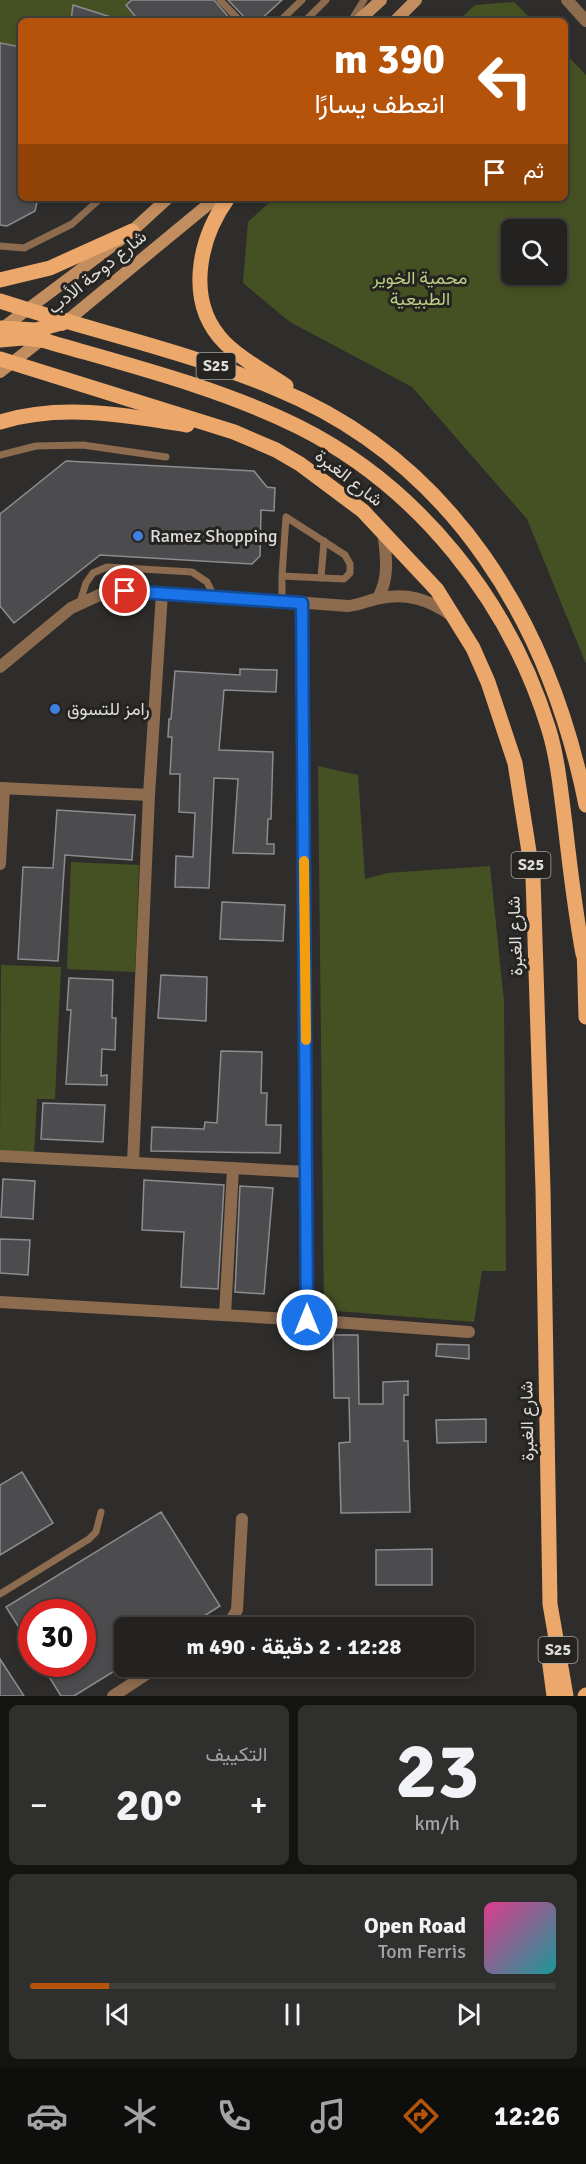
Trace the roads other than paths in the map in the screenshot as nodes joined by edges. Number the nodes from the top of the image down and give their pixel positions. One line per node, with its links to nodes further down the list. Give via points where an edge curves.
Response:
1 (220, 0): 8 (lane)
2 (302, 0): 9 (lane)
3 (326, 0): 10 (lane)
4 (364, 0): 11 (lane)
5 (381, 0): 12 (main road)
6 (416, 0): 13 (main road)
7 (567, 0): 14 (street)
8 (237, 18)
9 (283, 18)
10 (308, 18)
11 (353, 18)
12 (361, 18)
13 (398, 18)
14 (586, 21)
15 (98, 201): 20 (lane, via 72,224 24,248)
16 (165, 201): 19 (main road, شارع دوحة الأدب)
17 (212, 201): 24 (main road, شارع دوحة الأدب)
18 (226, 201): 28 (main road, via 203,246 200,265 202,301 211,325 236,353)
19 (132, 231): 21 (main road, via 50,268); 23 (main road, شارع دوحة الأدب)
20 (0, 246)
21 (0, 279)
22 (0, 303): 23 (main road, S25); 25 (main road)
23 (27, 309): 24 (main road, S25); 25 (main road, شارع دوحة الأدب)
24 (68, 321): 25 (main road, via 36,330); 26 (main road, شارع دوحة الأدب); 28 (main road, S25, via 198,359 279,389)
25 (0, 329): 26 (main road)
26 (42, 340): 27 (main road, شارع دوحة الأدب); 50 (main road, via 204,388 300,428 343,452 381,480 446,543 498,615 536,691 550,732)
27 (4, 364): 30 (main road, شارع الغبرة / S25)
28 (318, 409): 47 (main road, S25, via 410,472 438,498 488,559 545,666 573,743)
29 (0, 422): 30 (main road, via 33,415 92,413)
30 (234, 432): 33 (main road, شارع الغبرة / S25, via 300,464)
31 (0, 454): 32 (lane, via 36,446 82,445)
32 (166, 457)
33 (383, 531): 39 (street, via 386,584); 43 (main road, شارع الغبرة / S25, via 437,590)
34 (324, 541): 35 (lane, via 286,517); 36 (lane); 36 (lane, via 345,555 350,573 344,579)
35 (282, 576): 36 (lane); 40 (lane)
36 (321, 578)
37 (162, 593): 38 (street); 41 (street, via 106,592); 46 (street)
38 (214, 596): 40 (street); 41 (lane, via 207,582 192,572 107,567 93,573)
39 (378, 598): 42 (street, via 348,606); 43 (street, via 416,597)
40 (282, 600): 42 (street)
41 (80, 602): 44 (street)
42 (302, 603): 55 (street)
43 (457, 619): 63 (main road, شارع الغبرة / S25, via 488,682 515,763 533,877)
44 (0, 667)
45 (2, 788): 46 (street); 48 (street)
46 (150, 795): 53 (street)
47 (586, 806)
48 (0, 864)
49 (586, 914): 50 (main road)
50 (583, 954): 51 (main road)
51 (586, 1017)
52 (0, 1156): 53 (street)
53 (133, 1163): 54 (street)
54 (233, 1168): 55 (street); 57 (street)
55 (307, 1172): 58 (street)
56 (0, 1302): 57 (street)
57 (225, 1315): 58 (street)
58 (307, 1320): 59 (street)
59 (470, 1332)
60 (101, 1512): 62 (lane, via 100,1522 89,1539)
61 (242, 1519): 64 (street, via 237,1610)
62 (0, 1594)
63 (550, 1604): 67 (main road, via 547,1641); 68 (main road, شارع الغبرة / S25)
64 (233, 1617)
65 (142, 1677): 66 (street)
66 (113, 1696)
67 (554, 1696)
68 (566, 1696)

